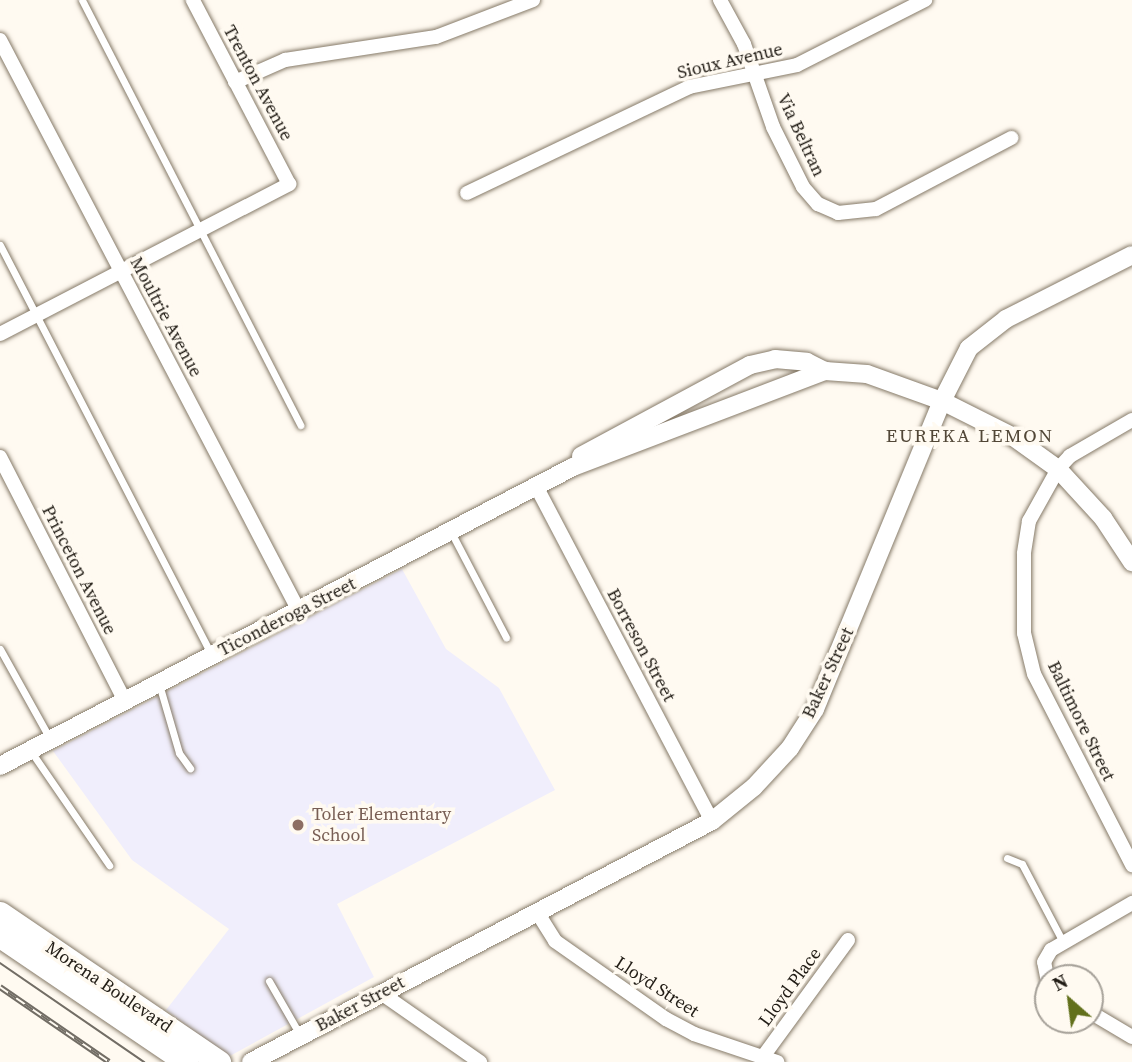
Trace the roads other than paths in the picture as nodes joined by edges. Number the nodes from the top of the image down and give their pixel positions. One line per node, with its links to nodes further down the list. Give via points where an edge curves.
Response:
1 (82, 0): 11 (lane)
2 (192, 0): 8 (street, Trenton Avenue)
3 (533, 0): 8 (street, via 436,37 285,61)
4 (720, 0): 7 (street, Via Beltran)
5 (925, 0): 7 (street, Sioux Avenue, via 797,65)
6 (0, 40): 14 (street, Moultrie Avenue)
7 (755, 73): 9 (street, Via Beltran, via 773,127 803,187 818,204 838,213 876,209); 10 (street, Sioux Avenue, via 689,87)
8 (235, 82): 11 (street, Trenton Avenue, via 289,184)
9 (1010, 138)
10 (467, 193)
11 (203, 230): 14 (street); 20 (lane)
12 (0, 245): 15 (lane)
13 (1132, 255): 18 (street, Baker Street, via 985,332 956,367)
14 (120, 271): 15 (street); 27 (street, Moultrie Avenue)
15 (36, 315): 16 (street); 30 (lane)
16 (0, 334)
17 (825, 371): 18 (street, Ticonderoga Street, via 867,374); 22 (street, Ticonderoga Street); 22 (street, Ticonderoga Street, via 807,362 775,359 750,365 582,455)
18 (942, 401): 23 (street, Ticonderoga Street, via 1012,436); 37 (street, Baker Street, via 815,709 790,748 754,787)
19 (1132, 420): 23 (street, via 1070,456)
20 (300, 425)
21 (0, 457): 32 (street, Princeton Avenue)
22 (573, 467): 24 (street, Ticonderoga Street)
23 (1058, 469): 26 (street, Ticonderoga Street, via 1103,518); 40 (street, Baltimore Street, via 1029,521 1024,554 1027,653)
24 (536, 486): 25 (street, Ticonderoga Street); 37 (street, Borreson Street)
25 (451, 532): 27 (street, Ticonderoga Street); 28 (lane)
26 (1132, 562)
27 (299, 611): 30 (street, Ticonderoga Street)
28 (506, 636)
29 (0, 649): 33 (lane)
30 (212, 655): 31 (street, Ticonderoga Street)
31 (158, 683): 32 (street, Ticonderoga Street); 36 (lane, via 179,753)
32 (125, 701): 33 (street, Ticonderoga Street)
33 (50, 740): 34 (street, Ticonderoga Street)
34 (30, 750): 35 (street, Ticonderoga Street); 39 (lane)
35 (0, 766)
36 (190, 768)
37 (712, 821): 42 (street, Baker Street)
38 (1007, 858): 46 (lane, via 1022,864)
39 (109, 865)
40 (1132, 865)
41 (1132, 903): 46 (street)
42 (537, 912): 49 (street, Baker Street); 53 (street, Lloyd Street, via 555,941 666,1019)
43 (0, 913): 55 (main road, Morena Boulevard)
44 (0, 936): 54 (main road, Morena Boulevard)
45 (848, 940): 53 (street, Lloyd Place)
46 (1063, 942): 47 (street)
47 (1044, 964)
48 (269, 981): 51 (lane)
49 (381, 993): 51 (street, Baker Street); 57 (street)
50 (1104, 1020): 52 (street)
51 (300, 1035): 56 (street, Baker Street)
52 (1132, 1037)
53 (762, 1058): 58 (street, Lloyd Street)
54 (186, 1062)
55 (219, 1062)
56 (251, 1062)
57 (480, 1062)
58 (777, 1062)

